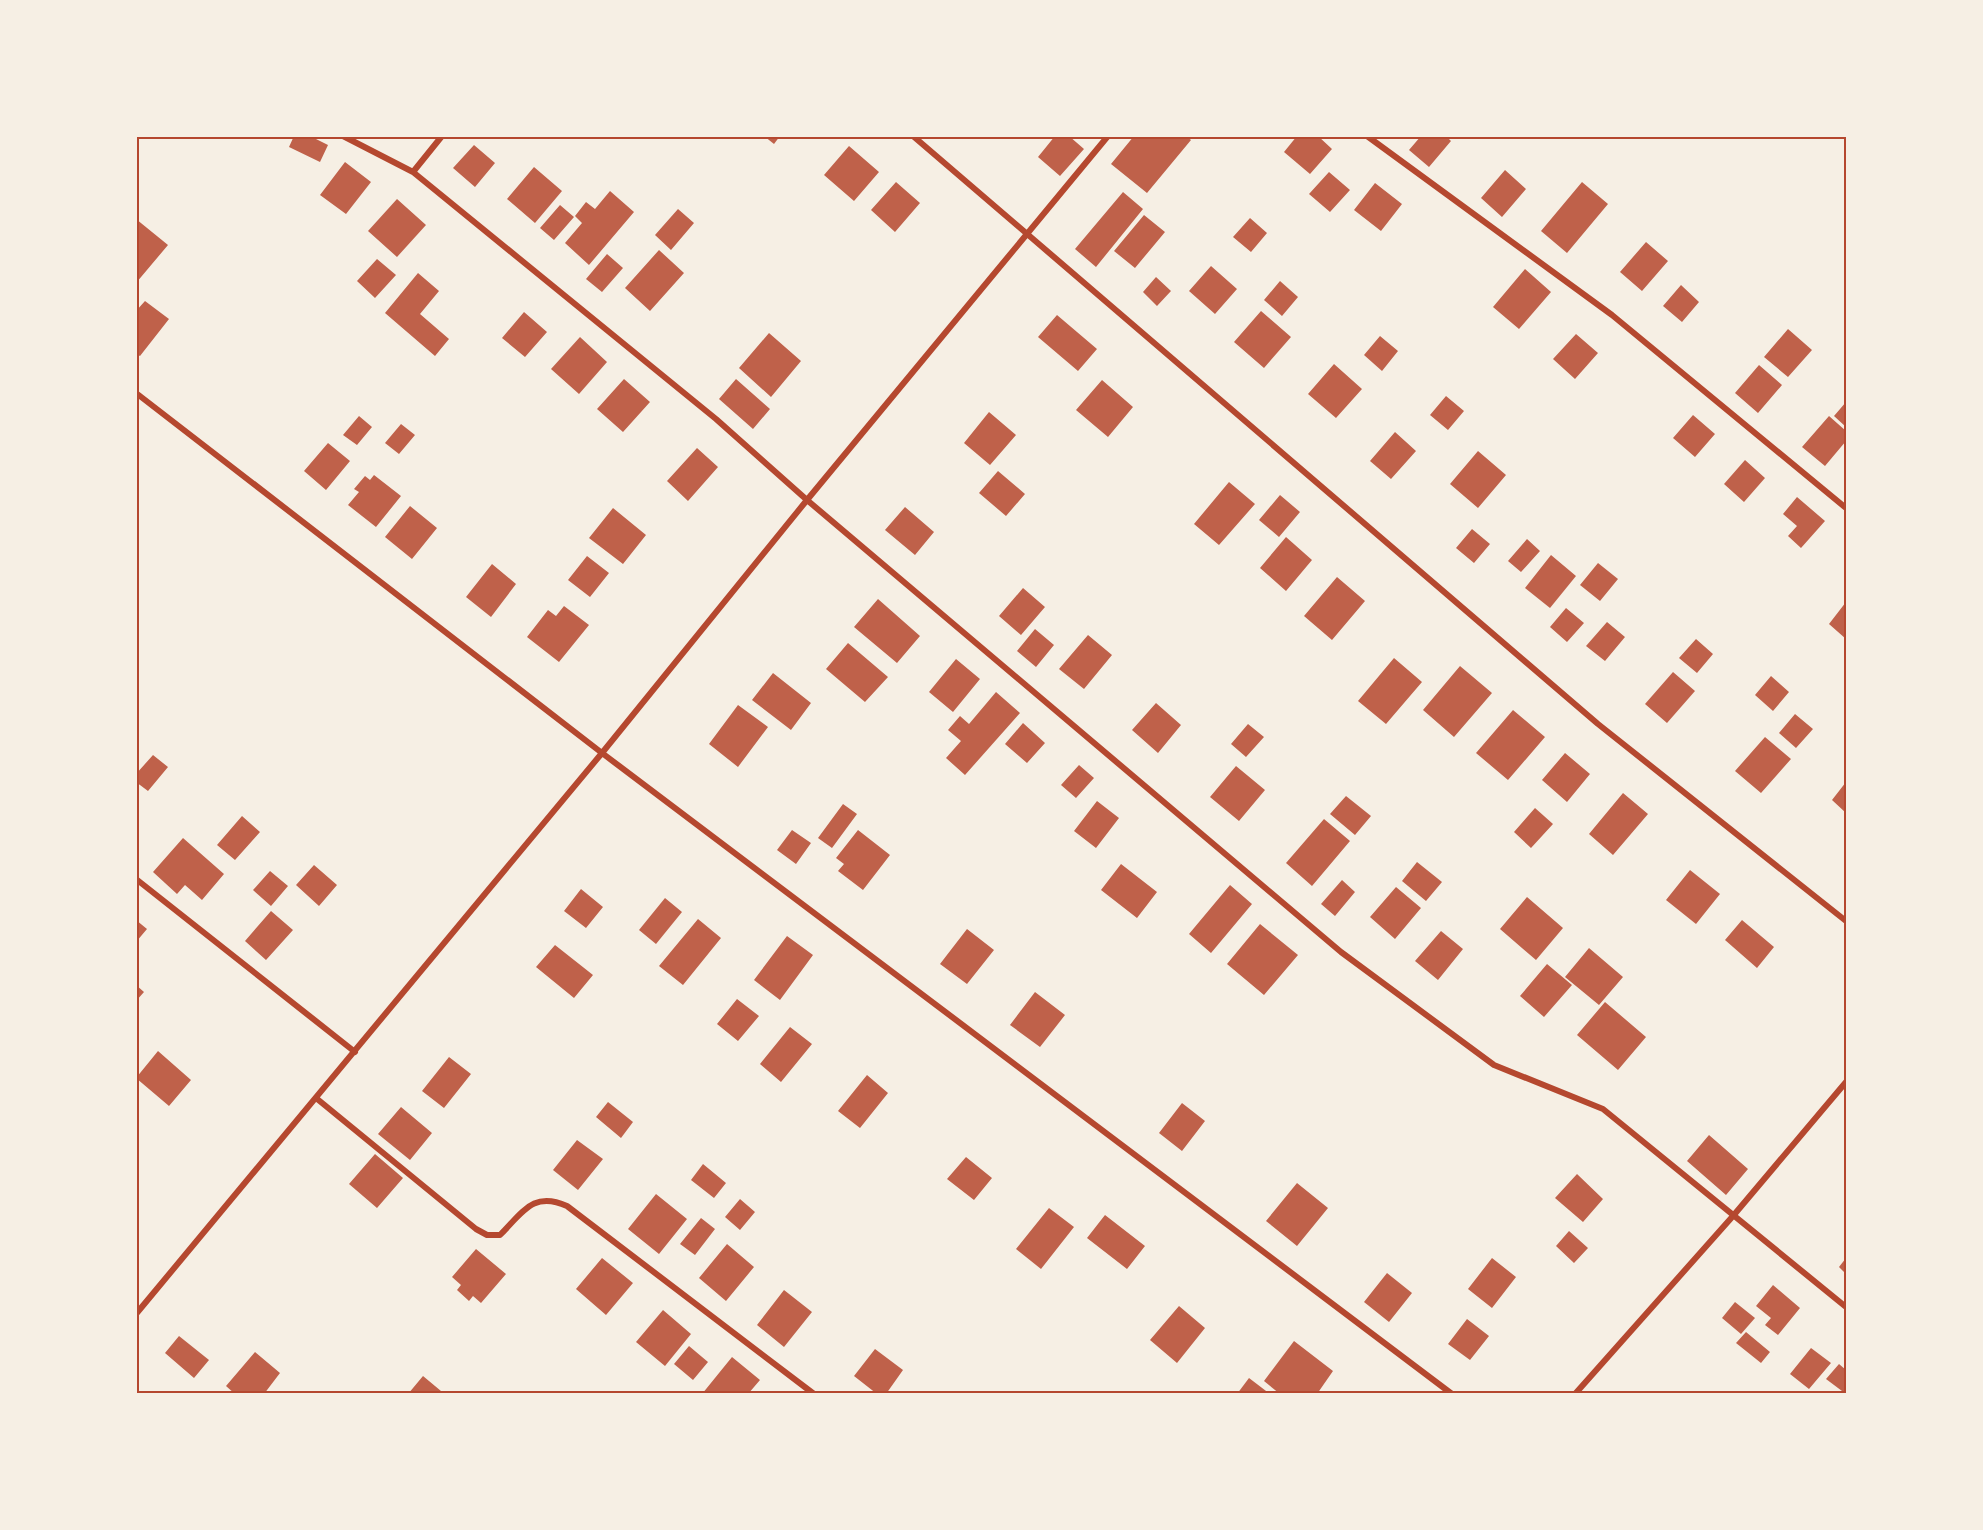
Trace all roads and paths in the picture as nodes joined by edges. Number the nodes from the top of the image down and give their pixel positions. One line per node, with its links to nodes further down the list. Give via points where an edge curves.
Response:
1 (344, 136): 6 (street)
2 (442, 136): 6 (street)
3 (913, 136): 7 (street)
4 (1108, 136): 7 (street)
5 (1367, 136): 10 (street, via 1612,315)
6 (413, 172): 9 (street, via 716,419)
7 (1028, 236): 9 (street); 13 (street, via 1598,724)
8 (136, 393): 11 (street)
9 (807, 500): 11 (street); 17 (street, via 1341,952 1494,1065 1602,1109)
10 (1846, 508)
11 (602, 753): 14 (street); 21 (street)
12 (136, 879): 14 (street)
13 (1846, 921)
14 (355, 1052): 16 (street)
15 (1846, 1082): 17 (street)
16 (316, 1098): 19 (street); 20 (street, via 487,1235 500,1235 533,1202 551,1199 567,1206)
17 (1733, 1216): 18 (street); 22 (street)
18 (1846, 1307)
19 (136, 1314)
20 (814, 1394)
21 (1452, 1394)
22 (1575, 1394)

